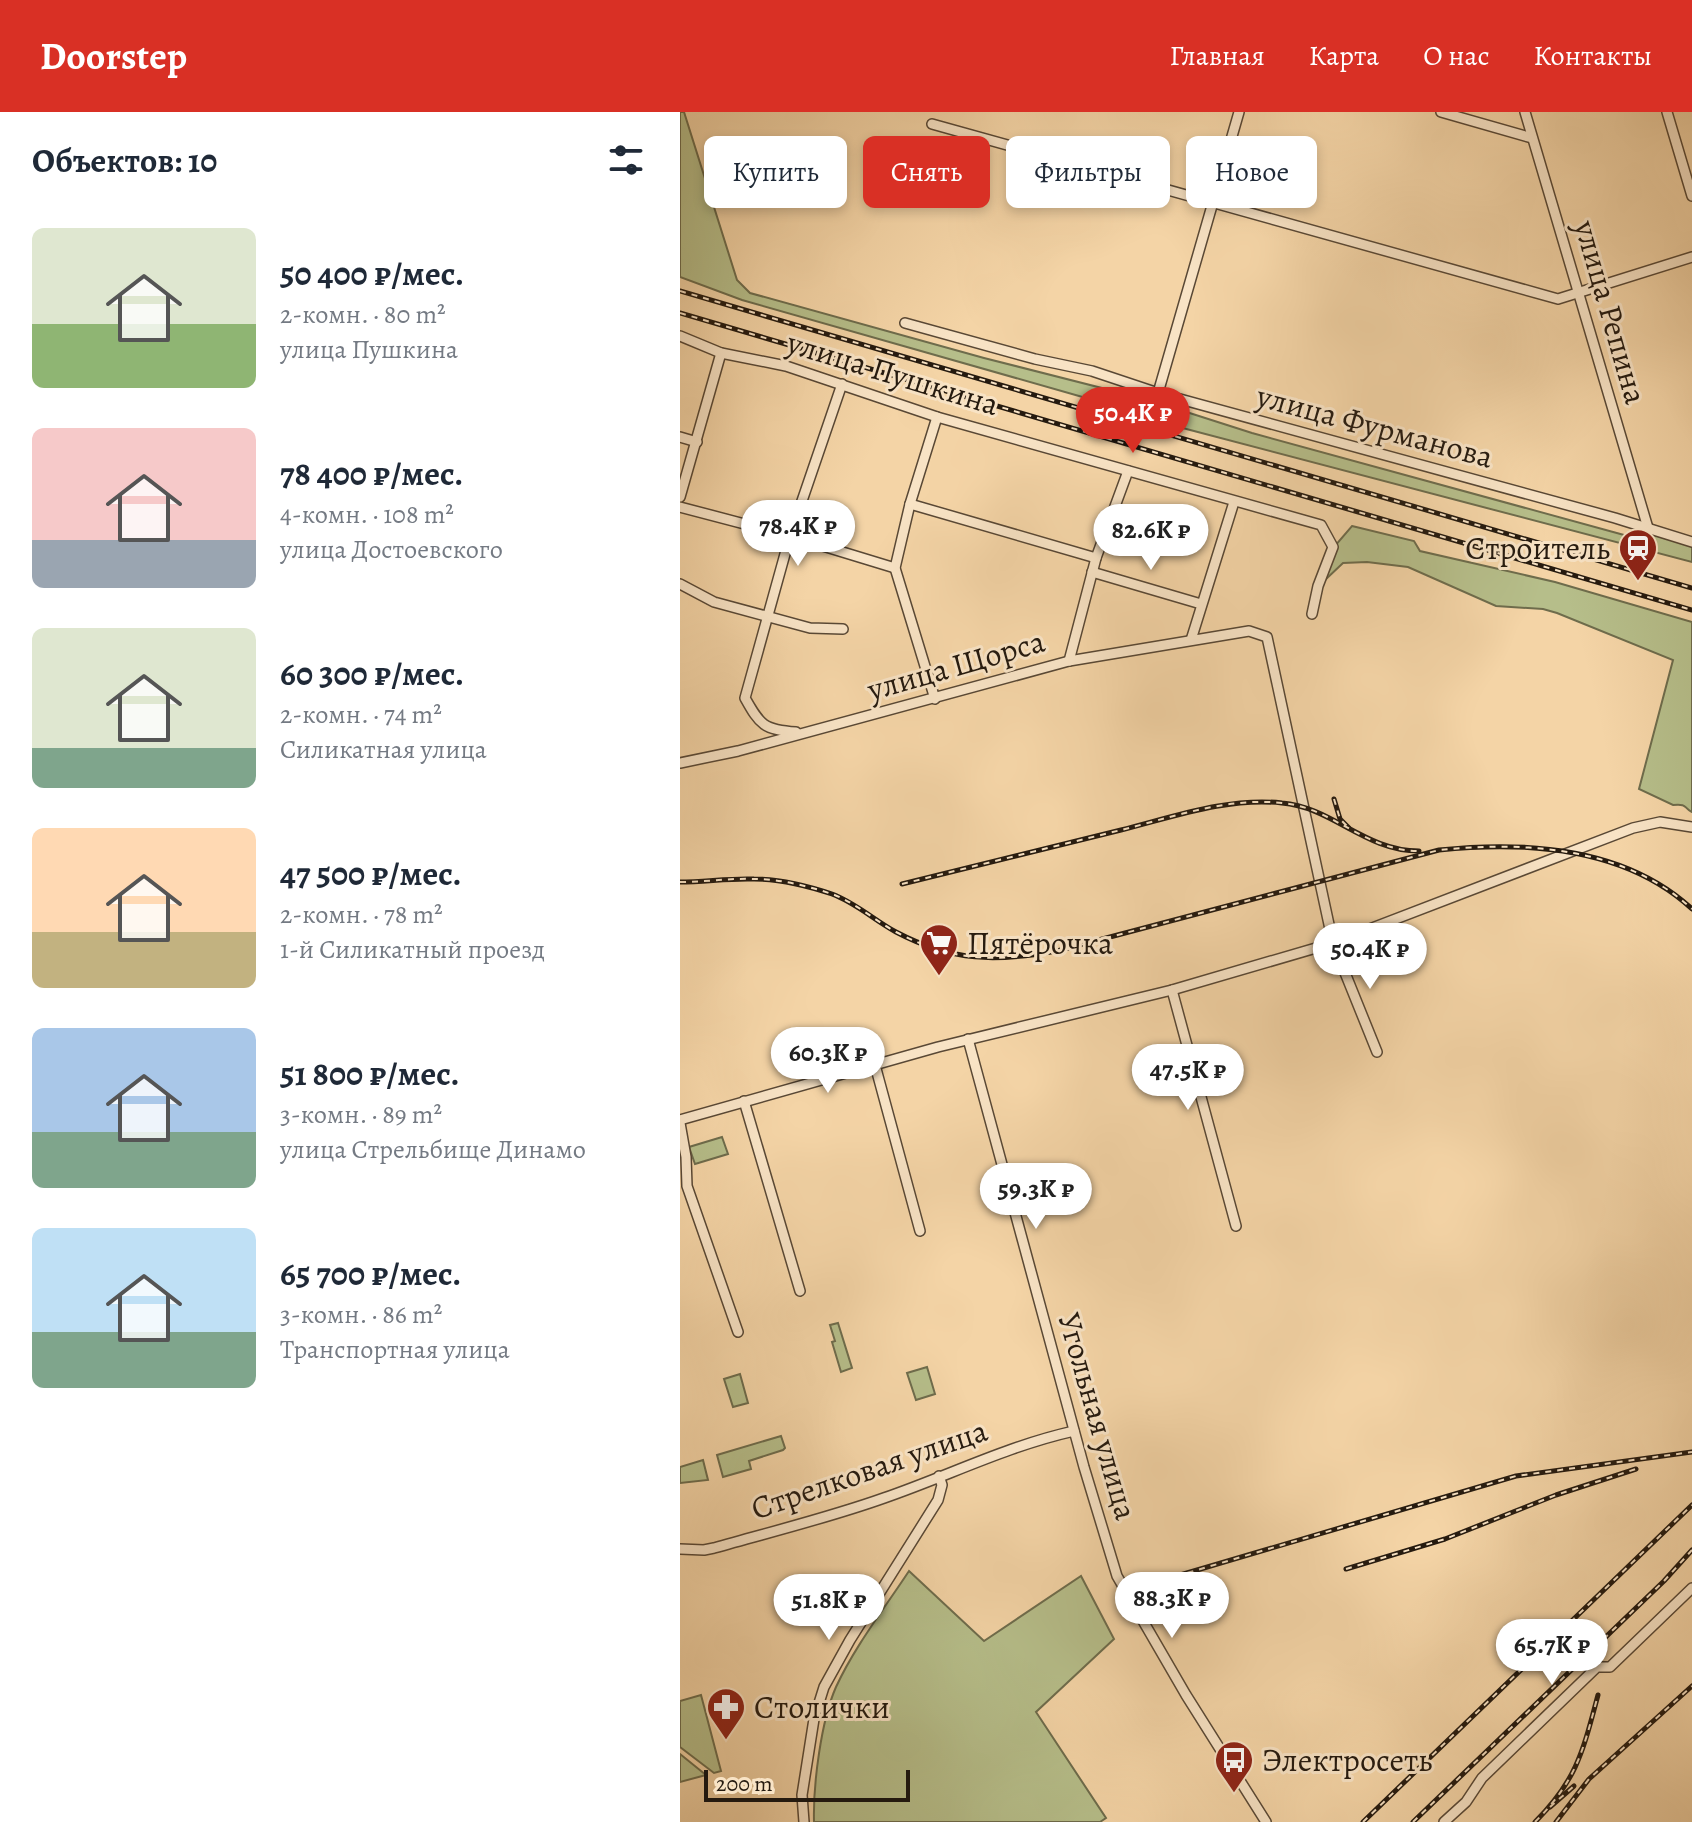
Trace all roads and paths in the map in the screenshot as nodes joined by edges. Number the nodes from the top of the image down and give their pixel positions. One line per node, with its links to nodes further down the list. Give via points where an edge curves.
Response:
1 (1239, 112): 6 (street)
2 (1441, 112): 7 (street)
3 (1525, 112): 7 (street, улица Репина)
4 (1667, 112): 9 (street)
5 (932, 124): 8 (street)
6 (1232, 136)
7 (1532, 138): 13 (street, улица Репина)
8 (1186, 196)
9 (1692, 196)
10 (1211, 208): 18 (street)
11 (1230, 208): 13 (street, via 1558,299)
12 (1692, 257): 13 (street)
13 (1579, 292): 27 (street, улица Репина)
14 (905, 323): 18 (street, улица Фурманова)
15 (680, 336): 16 (street, улица Пушкина)
16 (721, 353): 17 (street, улица Пушкина); 21 (street)
17 (842, 384): 19 (street, улица Пушкина); 28 (street)
18 (1158, 393): 27 (street, улица Фурманова)
19 (937, 417): 22 (street, улица Пушкина); 25 (street)
20 (680, 437): 21 (street)
21 (697, 442): 23 (street)
22 (1128, 471): 24 (street, улица Пушкина); 30 (street)
23 (680, 497)
24 (1234, 502): 34 (street); 35 (street, улица Пушкина, via 1321,525 1333,547)
25 (910, 504): 30 (street); 31 (street)
26 (680, 507): 28 (street)
27 (1648, 528): 29 (street, улица Фурманова)
28 (790, 536): 31 (street); 36 (street)
29 (1692, 542)
30 (1096, 558): 32 (street)
31 (895, 568): 40 (street)
32 (1092, 572): 34 (street); 39 (street)
33 (680, 584): 36 (street, via 714,602)
34 (1201, 604): 38 (street)
35 (1312, 614)
36 (768, 615): 37 (street, via 810,628); 41 (street, via 745,698 758,722 777,731)
37 (843, 629)
38 (1191, 640): 39 (street, улица Щорса); 44 (street, улица Щорса, via 1249,631 1267,637)
39 (1069, 661): 40 (street, улица Щорса)
40 (935, 699): 41 (street, улица Щорса)
41 (807, 733): 42 (street, улица Щорса)
42 (680, 763)
43 (1692, 827): 44 (street, via 1660,822 1633,828)
44 (1333, 943): 45 (street); 47 (street)
45 (1172, 990): 46 (street); 51 (street)
46 (968, 1039): 48 (street); 55 (street, Угольная улица)
47 (1377, 1052)
48 (875, 1065): 49 (street); 52 (street)
49 (744, 1101): 50 (street); 53 (street)
50 (680, 1122): 54 (street, via 687,1186)
51 (1236, 1226)
52 (920, 1231)
53 (800, 1291)
54 (738, 1332)
55 (1074, 1431): 56 (street, Стрелковая улица, via 1003,1450); 60 (street, Угольная улица, via 1117,1576)
56 (939, 1476): 57 (street, Стрелковая улица, via 858,1507 714,1548); 59 (street, via 938,1500 824,1687 804,1782)
57 (680, 1549)
58 (1692, 1588): 61 (street, via 1610,1667 1597,1667)
59 (804, 1822)
60 (1266, 1822)
61 (1444, 1822)

